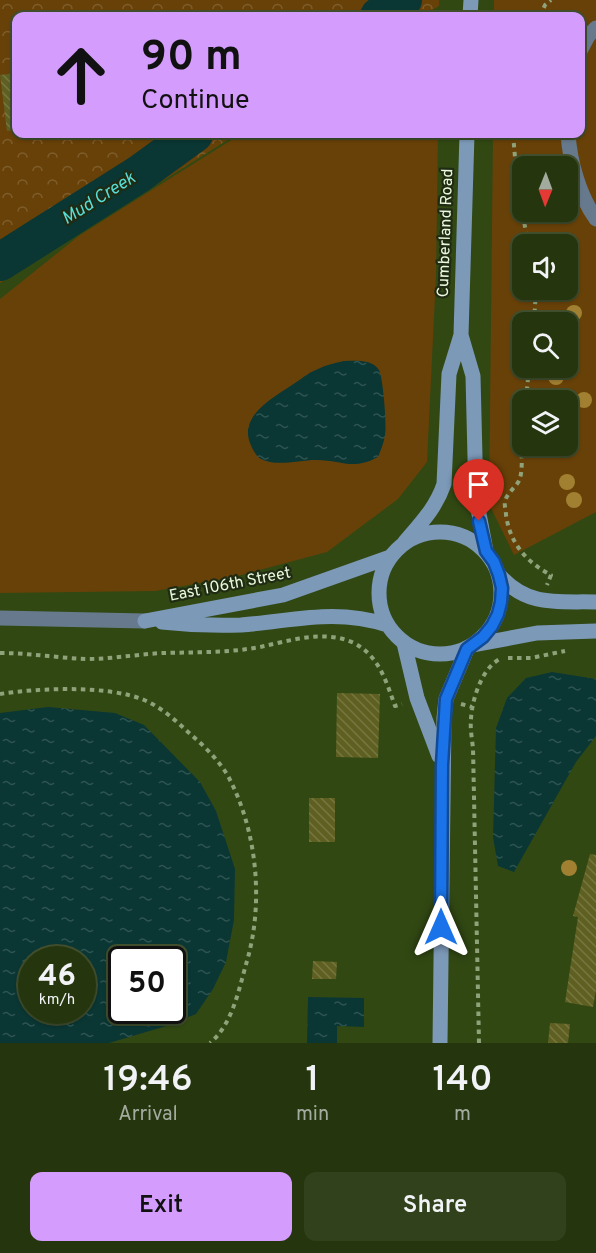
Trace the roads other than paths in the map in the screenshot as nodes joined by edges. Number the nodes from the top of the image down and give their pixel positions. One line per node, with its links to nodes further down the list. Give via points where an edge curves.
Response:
1 (596, 27): 2 (street)
2 (585, 42)
3 (467, 138): 6 (main road, Cumberland Road)
4 (568, 138): 5 (street, via 577,181)
5 (596, 219)
6 (461, 334): 7 (main road, Cumberland Road, via 449,374 444,484 433,510); 8 (main road, Cumberland Road, via 472,376 476,498)
7 (404, 543): 8 (main road, via 438,531 472,540); 9 (main road)
8 (486, 551): 10 (main road)
9 (390, 556): 13 (main road, East 106th Street, via 284,595); 14 (main road, via 378,589)
10 (499, 575): 11 (main road, via 510,587 541,602); 17 (main road, via 502,588 498,614 492,626)
11 (596, 602)
12 (0, 618): 13 (street, East 106th Street)
13 (145, 621): 14 (main road, East 106th Street, via 243,625 341,616)
14 (388, 625): 16 (main road)
15 (596, 631): 17 (main road, via 537,633)
16 (404, 643): 17 (main road, via 435,655); 18 (main road, via 417,698)
17 (470, 647): 18 (main road, via 446,699)
18 (442, 765): 19 (main road)
19 (440, 1043)

